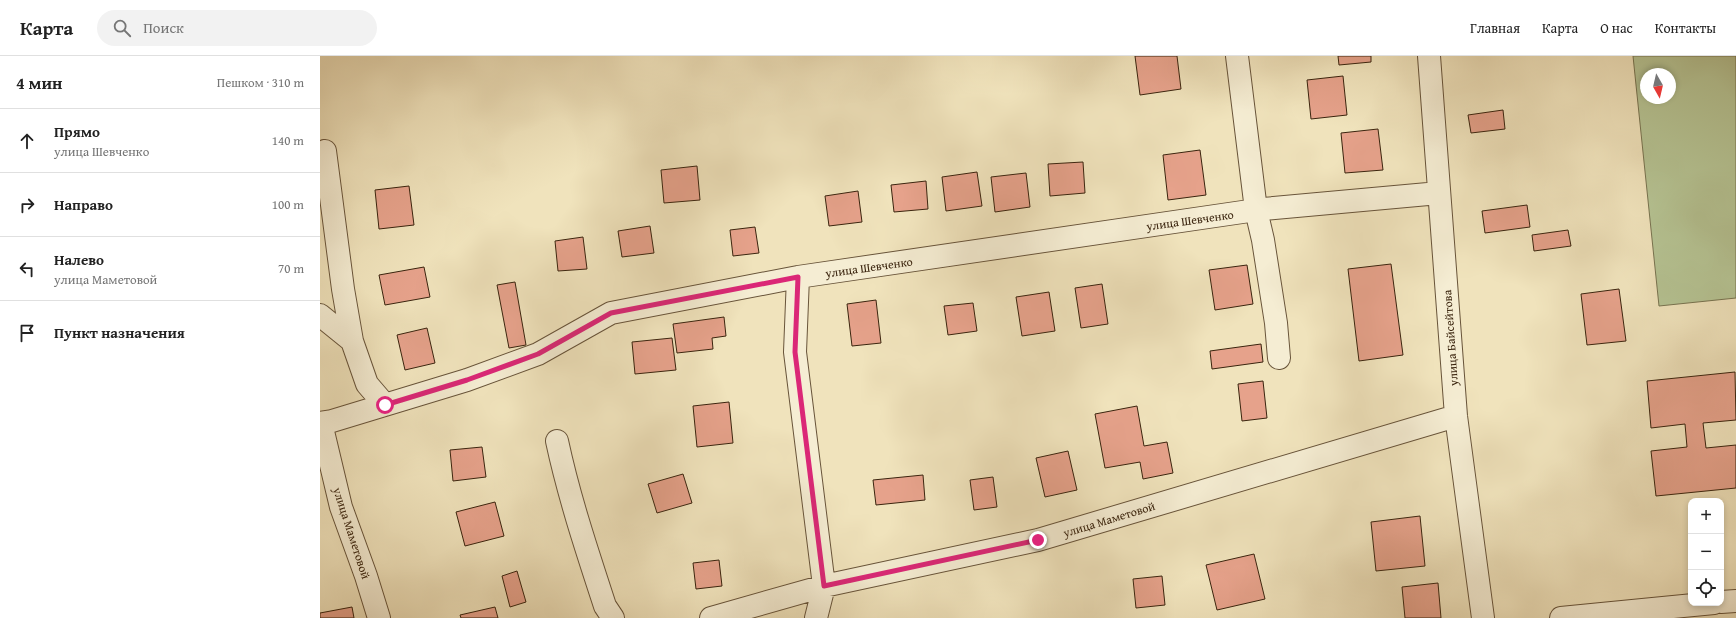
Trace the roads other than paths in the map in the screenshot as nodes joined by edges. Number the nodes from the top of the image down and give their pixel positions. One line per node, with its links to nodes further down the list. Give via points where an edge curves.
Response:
1 (1237, 56): 5 (street)
2 (1429, 56): 4 (street, улица Байсейтова)
3 (325, 150): 8 (street)
4 (1439, 193): 5 (street, улица Шевченко); 11 (street, улица Байсейтова)
5 (1256, 210): 6 (street, улица Шевченко); 9 (street, via 1276,323)
6 (798, 277): 10 (street, улица Шевченко, via 611,313 538,354 467,380); 14 (street, via 795,352)
7 (320, 315): 8 (street)
8 (352, 341): 10 (street, via 367,384)
9 (1278, 358)
10 (385, 405): 12 (street, улица Шевченко)
11 (1456, 416): 14 (street, улица Маметовой, via 1038,540); 23 (street, улица Байсейтова)
12 (320, 423): 19 (street, улица Маметовой, via 341,508)
13 (557, 441): 20 (street, via 578,522 605,606)
14 (824, 586): 21 (street, улица Маметовой); 22 (street)
15 (1736, 601): 16 (street)
16 (1724, 602)
17 (1688, 606): 24 (street)
18 (1718, 606): 25 (street)
19 (379, 618)
20 (613, 618)
21 (711, 618)
22 (816, 618)
23 (1483, 618)
24 (1561, 618)
25 (1719, 618)

